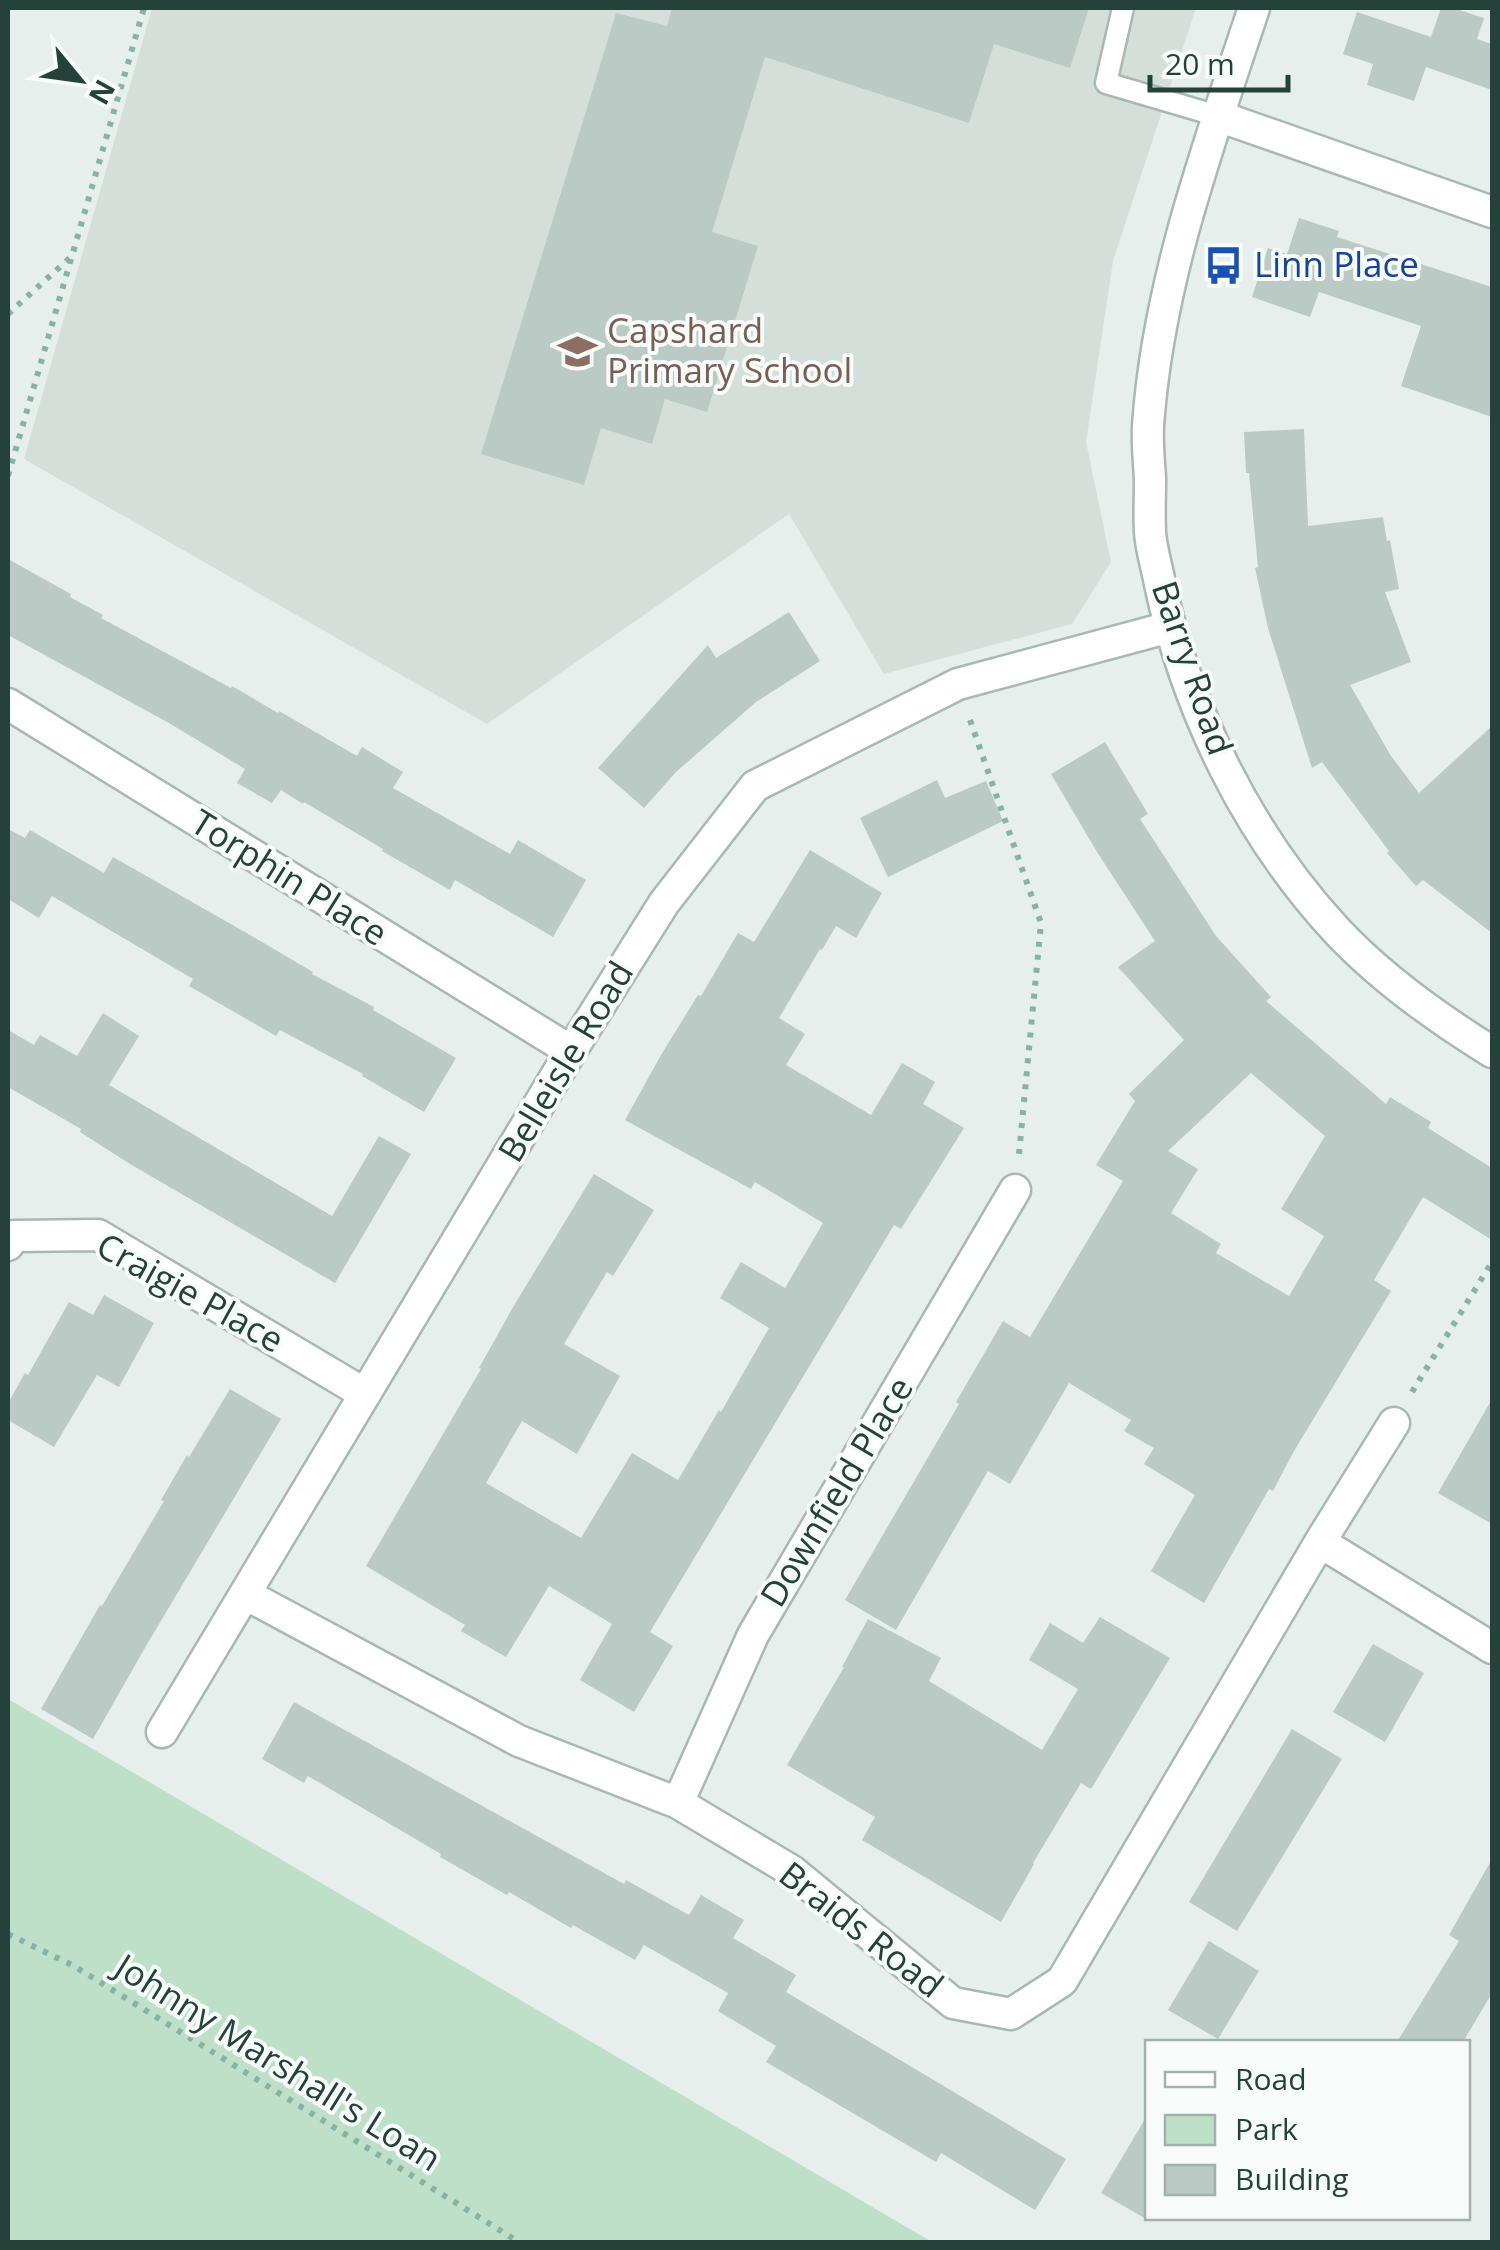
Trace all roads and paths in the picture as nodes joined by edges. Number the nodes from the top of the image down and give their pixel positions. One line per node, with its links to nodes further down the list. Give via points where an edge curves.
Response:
1 (144, 8): 6 (path)
2 (1124, 8): 4 (lane, via 1106,82)
3 (1254, 8): 4 (street, Barry Road)
4 (1218, 116): 5 (street); 9 (street, Barry Road, via 1162,315 1148,429 1150,534)
5 (1492, 212)
6 (73, 255): 7 (path); 8 (path)
7 (8, 314)
8 (8, 476)
9 (1170, 627): 10 (street, Belleisle Road); 13 (street, Barry Road, via 1202,721 1294,882 1387,979)
10 (958, 684): 12 (street, Belleisle Road, via 755,786 664,903); 14 (path, via 1041,924)
11 (8, 704): 12 (street, Torphin Place)
12 (571, 1052): 17 (street, Belleisle Road)
13 (1492, 1052)
14 (1015, 1190): 23 (street, Downfield Place, via 753,1635)
15 (8, 1245): 17 (street, Craigie Place, via 14,1236 98,1235)
16 (1492, 1262): 18 (path)
17 (366, 1394): 20 (street, Belleisle Road)
18 (1394, 1423): 19 (street, Braids Road)
19 (1320, 1542): 21 (street); 23 (street, Braids Road, via 1062,1981 1011,2014 953,2003 792,1871)
20 (245, 1594): 22 (street, Belleisle Road); 23 (street, Braids Road, via 519,1741)
21 (1492, 1648)
22 (162, 1732)
23 (678, 1803)
24 (8, 1934): 25 (path, Johnny Marshall's Loan, via 74,1966)
25 (519, 2242)

